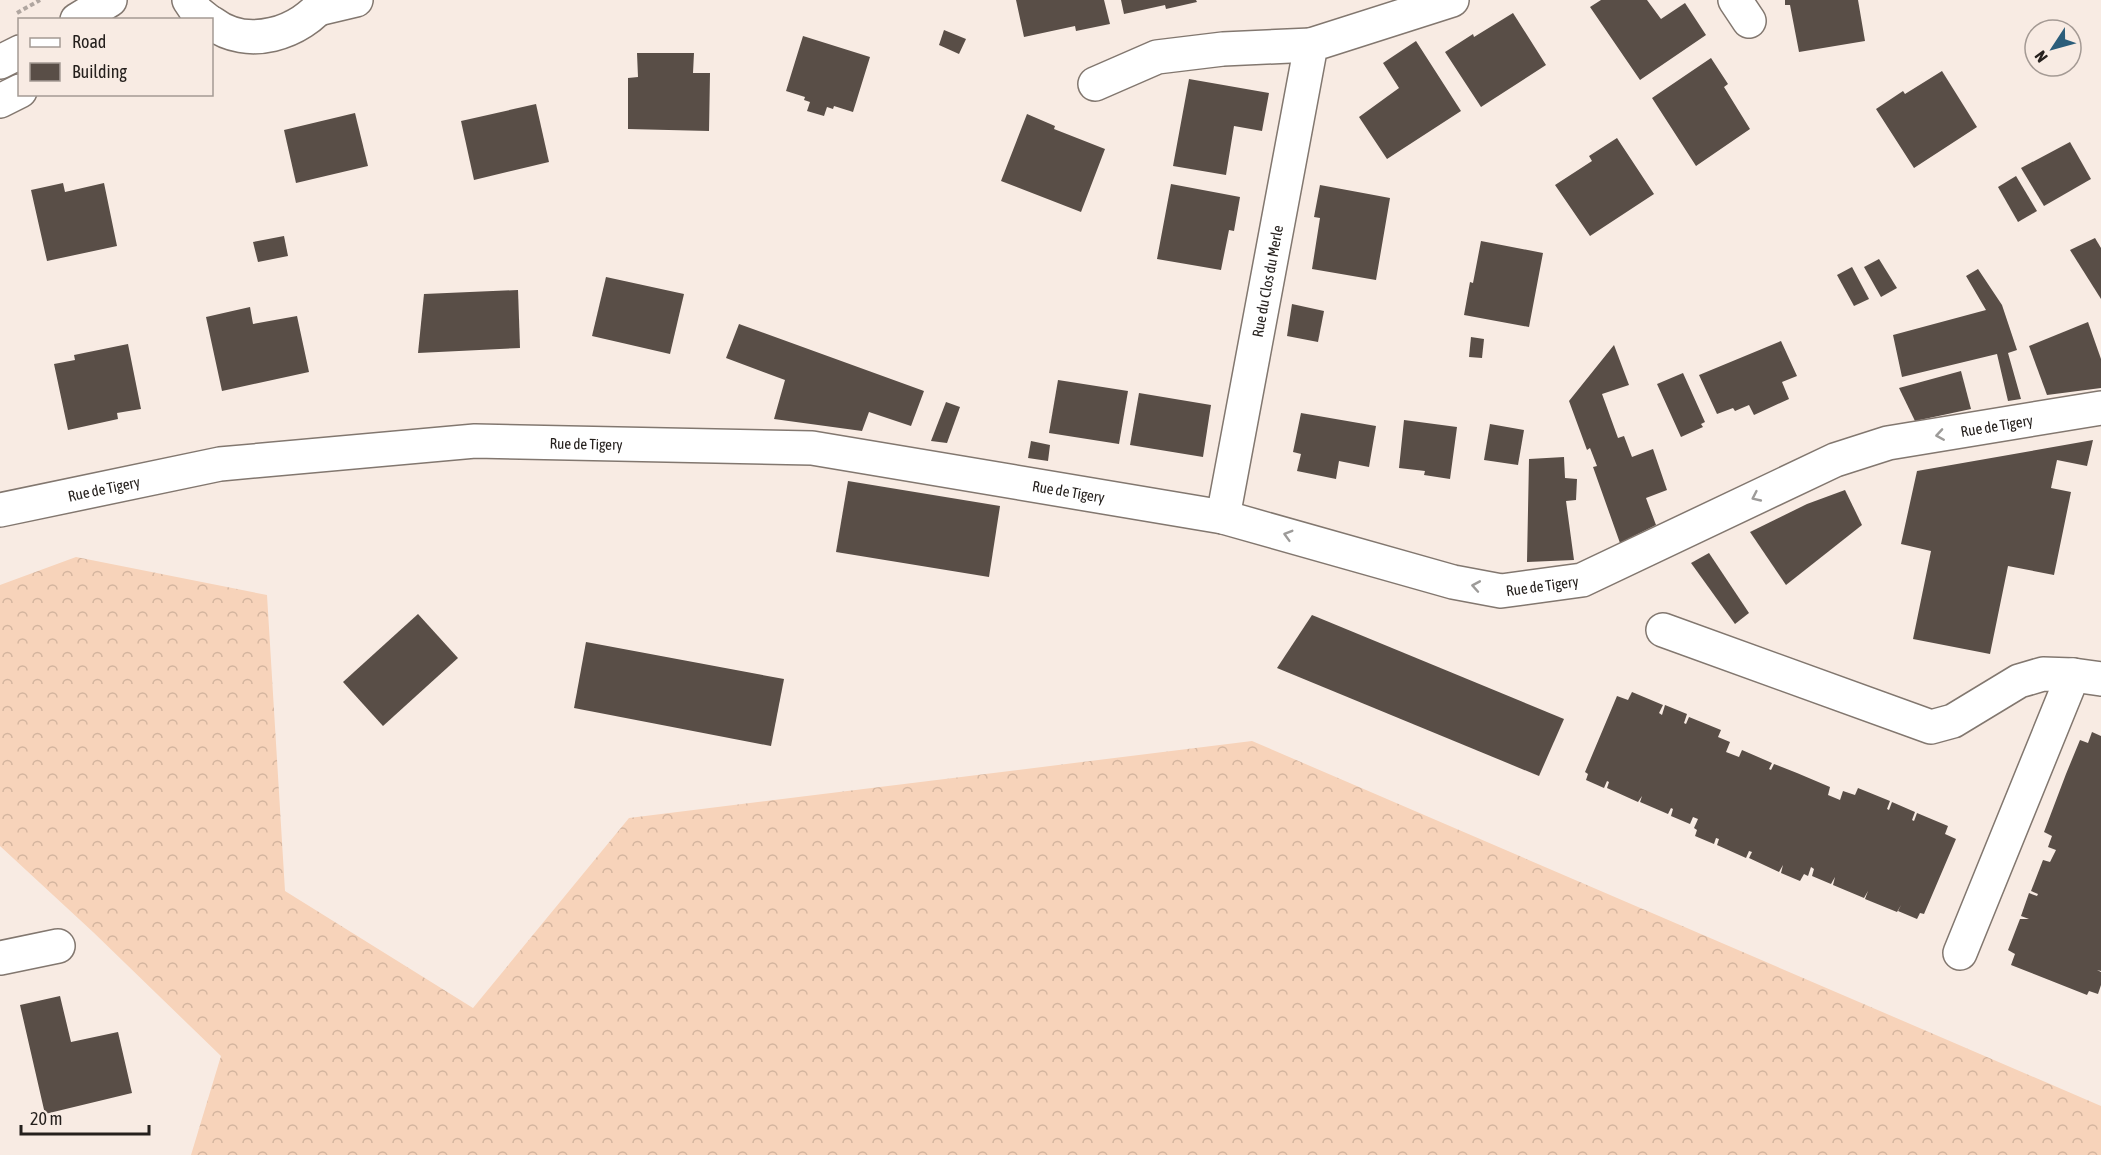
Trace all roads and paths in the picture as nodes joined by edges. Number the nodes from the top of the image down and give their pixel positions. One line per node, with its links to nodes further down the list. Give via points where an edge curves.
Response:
1 (110, 0): 6 (street)
2 (189, 0): 7 (street)
3 (356, 0): 5 (street)
4 (1452, 0): 9 (street)
5 (322, 5): 8 (street, via 297,27 271,36 244,36)
6 (80, 18)
7 (204, 18)
8 (213, 24)
9 (1311, 45): 12 (street, via 1157,57); 17 (street, Rue du Clos du Merle)
10 (18, 53): 11 (street)
11 (0, 62)
12 (1095, 84)
13 (18, 92): 14 (street)
14 (0, 100)
15 (2101, 408): 17 (street, Rue de Tigery, one-way to 17, via 1888,443 1834,460 1582,580 1502,591 1453,582)
16 (0, 510): 17 (street, Rue de Tigery, via 220,464 475,441 813,448)
17 (1223, 517)
18 (1663, 630): 19 (street, via 1930,728 1953,721 2019,681 2043,674)
19 (2087, 677): 21 (street)
20 (58, 946): 22 (street)
21 (1960, 953)
22 (0, 958)

